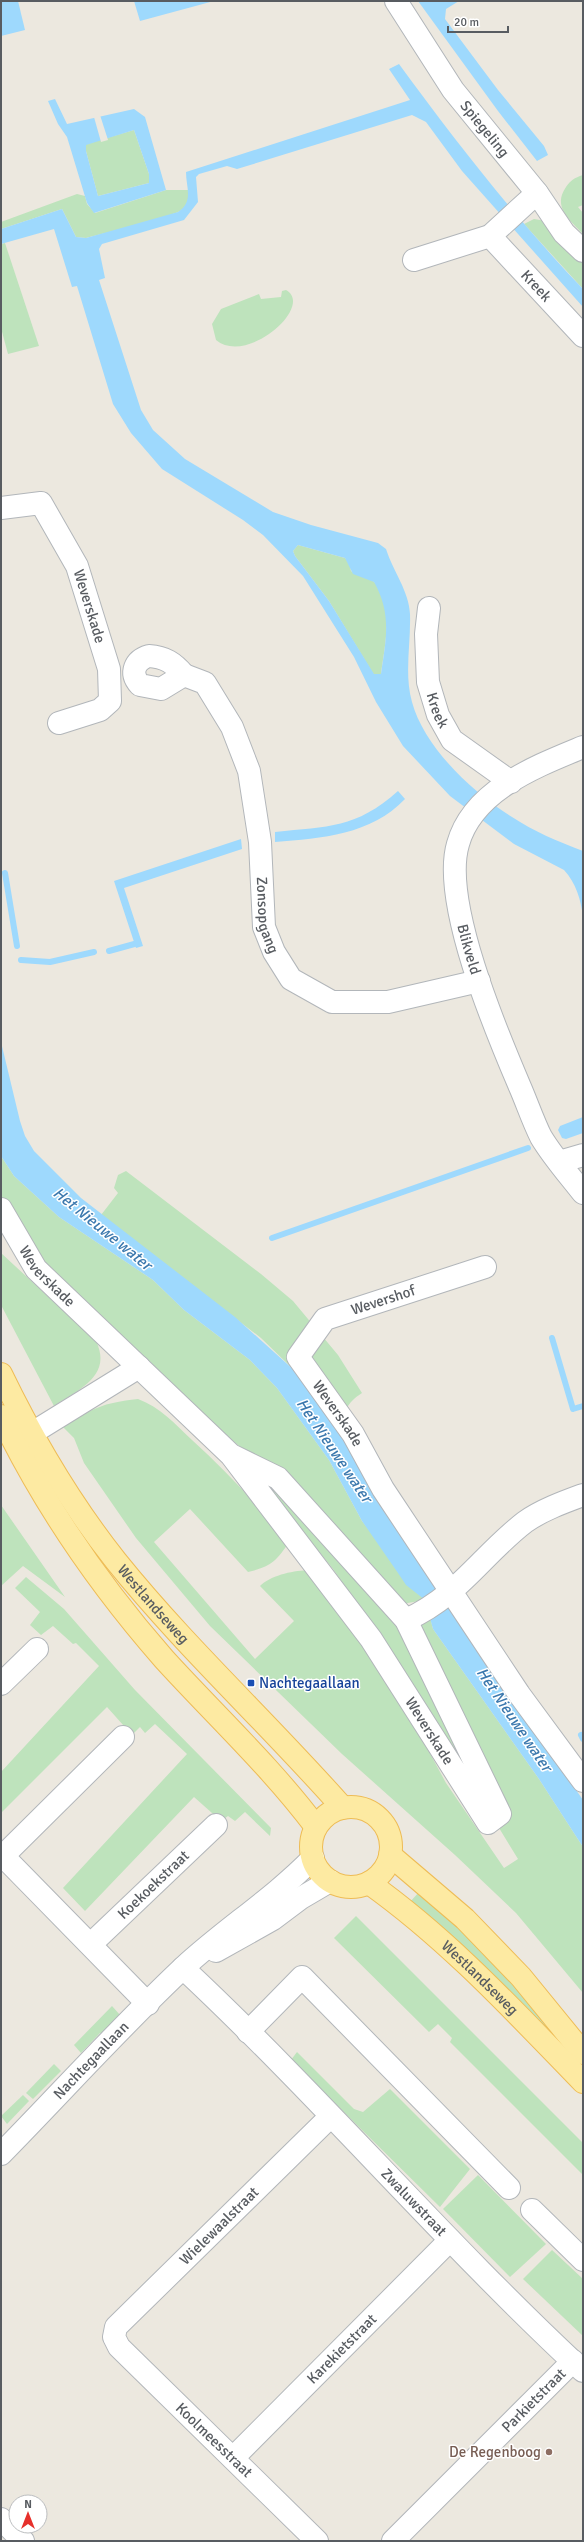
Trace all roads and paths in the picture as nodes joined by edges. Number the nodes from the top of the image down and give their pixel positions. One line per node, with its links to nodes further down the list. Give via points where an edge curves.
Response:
1 (396, 1): 2 (street, Spiegeling, via 453,90)
2 (536, 194): 3 (street); 4 (street, Spiegeling, via 564,233)
3 (504, 225): 5 (street); 6 (street, Kreek)
4 (583, 251)
5 (414, 260)
6 (583, 336)
7 (2, 506): 10 (street, Weverskade, via 42,503 77,566 110,669 110,701 100,710)
8 (429, 608): 12 (street, Kreek, via 426,634 428,682 438,715 452,740)
9 (184, 675): 13 (street, Zonsopgang, via 205,683 232,727 249,771 260,842 264,927 274,952 291,979 332,1002 388,1002)
10 (59, 723)
11 (583, 746): 12 (street, Blikveld)
12 (510, 782): 13 (street, Blikveld, via 490,797 471,819 458,844 454,875 459,912)
13 (479, 981): 15 (street, Blikveld, via 502,1044 542,1137)
14 (583, 1155): 15 (street)
15 (559, 1162): 16 (street, Blikveld)
16 (583, 1193)
17 (1, 1209): 20 (street, Weverskade, via 36,1269)
18 (485, 1267): 19 (street, Wevershof, via 325,1319)
19 (298, 1357): 26 (street, Weverskade, via 353,1434 383,1489)
20 (139, 1367): 23 (street); 24 (street, Weverskade)
21 (1, 1374): 23 (main road, Westlandseweg)
22 (1, 1416): 23 (main road, Westlandseweg)
23 (22, 1439): 32 (main road, Westlandseweg, via 60,1484 116,1561 189,1644 312,1772); 34 (main road, Westlandseweg, via 44,1495 96,1573 164,1658 289,1792)
24 (232, 1455): 27 (street, Weverskade, via 278,1478); 27 (street, Weverskade, via 371,1639 488,1823 500,1814)
25 (583, 1495): 26 (street, via 561,1502 526,1522)
26 (452, 1592): 27 (street); 31 (street, Weverskade, via 519,1694)
27 (411, 1617)
28 (37, 1649): 29 (street)
29 (1, 1684)
30 (123, 1737): 35 (street)
31 (583, 1781)
32 (343, 1808): 34 (main road, via 325,1817); 36 (main road, via 364,1809 377,1816 389,1834)
33 (216, 1825): 40 (street, Koekoekstraat)
34 (316, 1827): 37 (main road, via 312,1842)
35 (2, 1855): 40 (street)
36 (390, 1855): 39 (main road, via 383,1871); 44 (main road, Westlandseweg, via 465,1919 511,1967)
37 (313, 1858): 38 (main road, via 320,1871); 41 (street, Nachtegaallaan, via 288,1883)
38 (330, 1881): 39 (main road, via 349,1887); 41 (street, Nachtegaallaan, via 259,1927)
39 (369, 1883): 45 (main road, Westlandseweg, via 398,1904 462,1960)
40 (91, 1944): 42 (street)
41 (183, 1968): 42 (street, Nachtegaallaan); 43 (street, Zwaluwstraat)
42 (148, 2004): 47 (street, Nachtegaallaan)
43 (248, 2032): 46 (street, Zwaluwstraat); 48 (street, via 302,1977)
44 (583, 2053)
45 (583, 2082)
46 (330, 2117): 50 (street, Zwaluwstraat); 52 (street, Wielewaalstraat, via 116,2327)
47 (1, 2154)
48 (509, 2188)
49 (532, 2210): 51 (street)
50 (450, 2240): 53 (street, Zwaluwstraat); 54 (street, Karekietstraat)
51 (583, 2260)
52 (114, 2337): 54 (street, Koolmeesstraat, via 119,2347)
53 (578, 2366): 58 (street, Parkietstraat)
54 (232, 2458): 57 (street, Koolmeesstraat)
55 (1, 2519): 56 (street)
56 (23, 2541)
57 (317, 2541)
58 (393, 2541)

